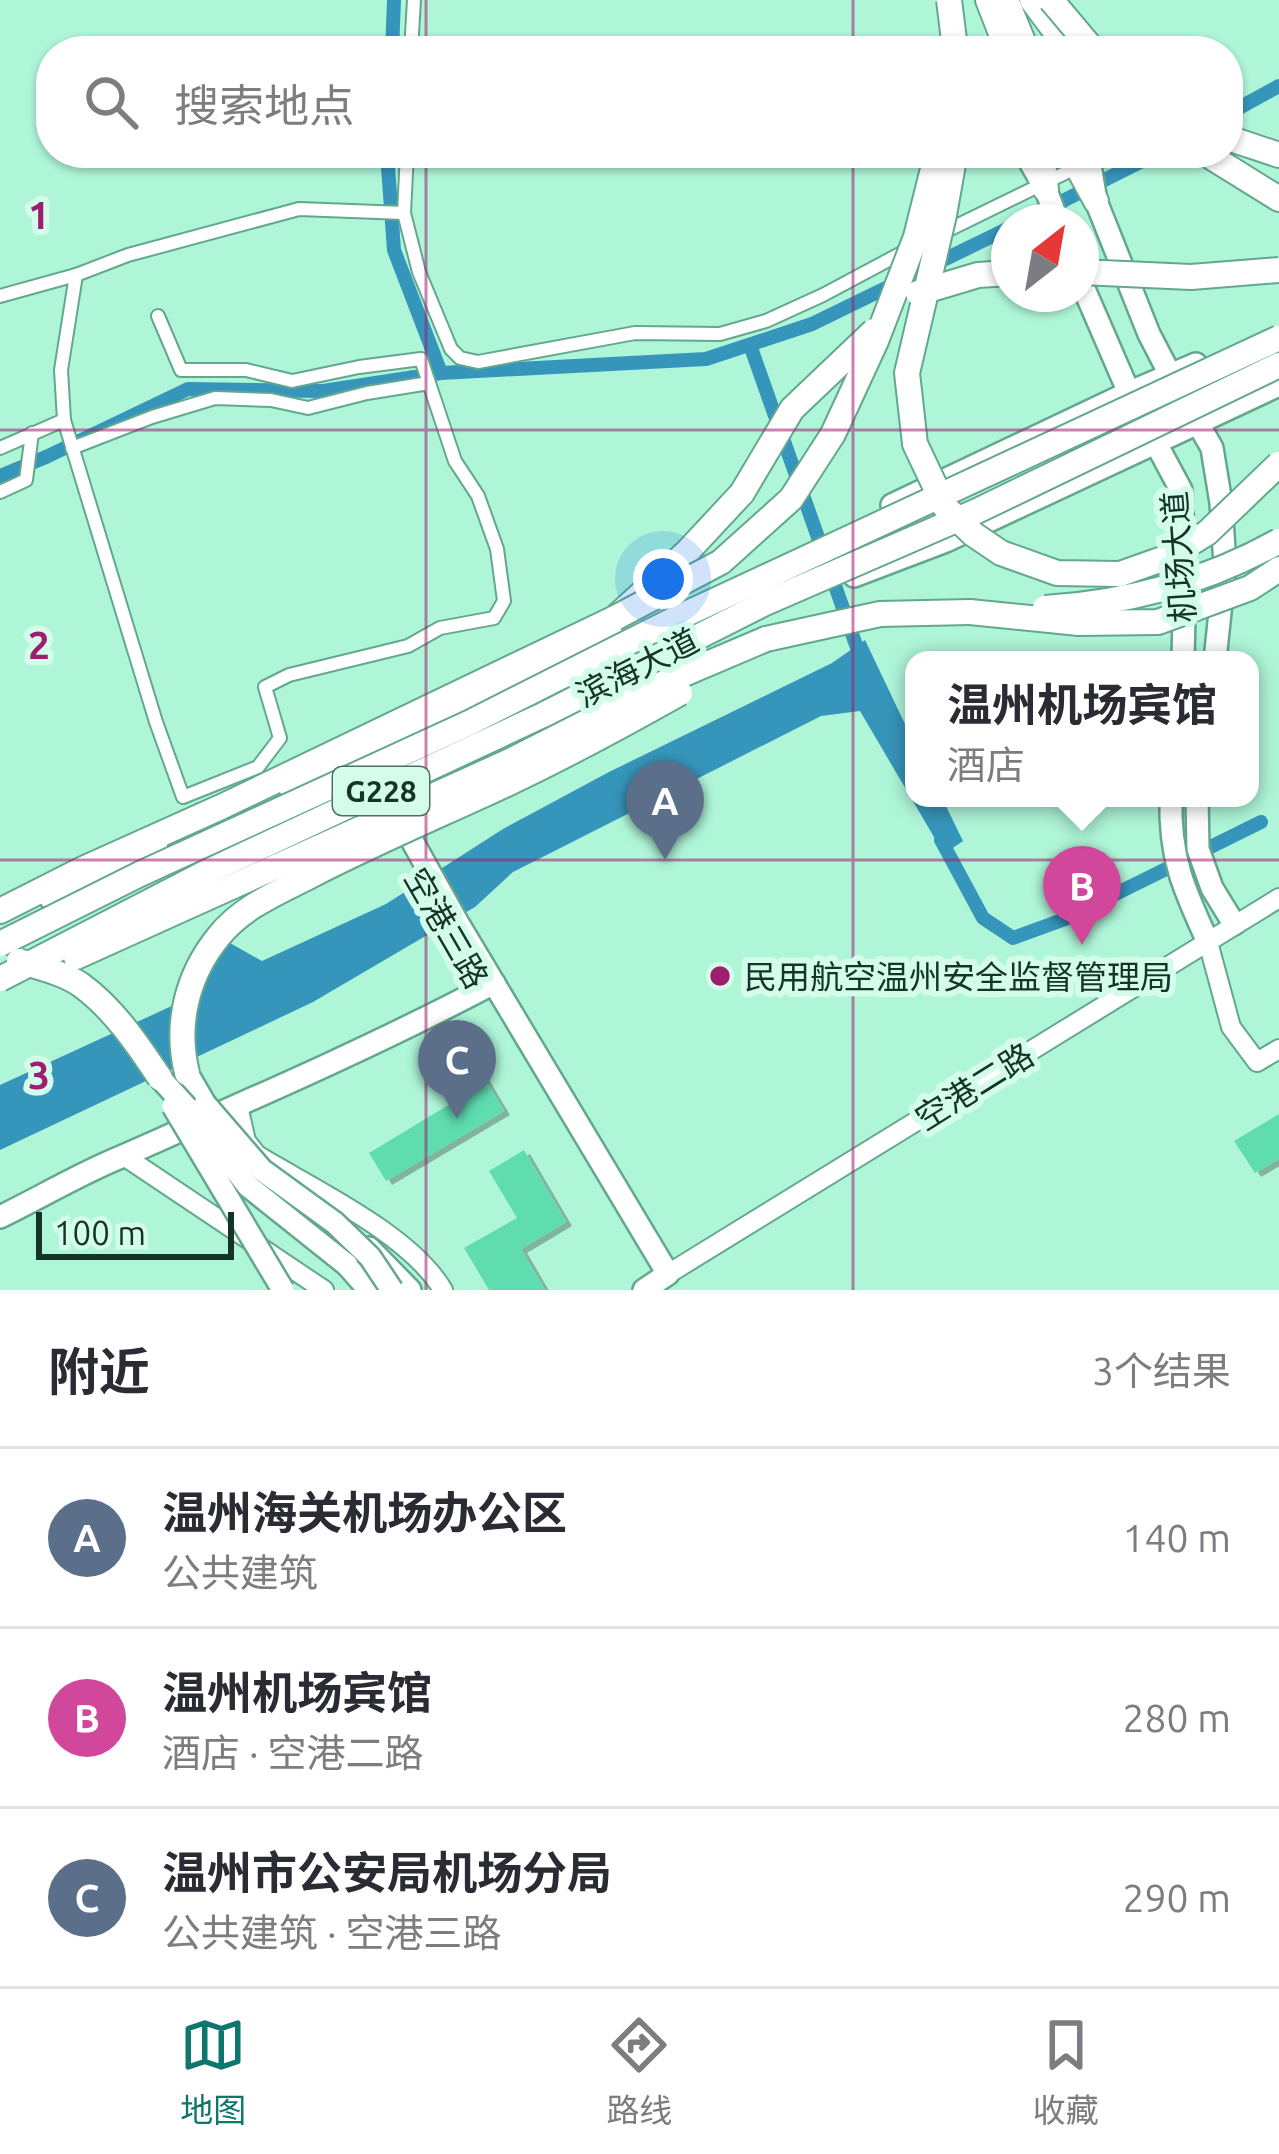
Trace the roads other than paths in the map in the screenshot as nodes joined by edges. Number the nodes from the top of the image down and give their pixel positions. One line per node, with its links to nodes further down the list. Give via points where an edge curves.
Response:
1 (415, 0): 9 (street)
2 (938, 0): 10 (main road)
3 (950, 0): 11 (highway, bridge)
4 (988, 0): 12 (highway)
5 (1006, 0): 13 (highway)
6 (1032, 0): 14 (highway)
7 (1052, 0): 16 (highway, bridge)
8 (1061, 0): 15 (main road)
9 (412, 36)
10 (952, 36)
11 (955, 36)
12 (1002, 36)
13 (1021, 36)
14 (1059, 36)
15 (1067, 36)
16 (1082, 36)
17 (1243, 142): 18 (highway)
18 (1279, 155)
19 (406, 168): 32 (street)
20 (933, 168): 58 (highway, bridge, via 876,341 833,434 791,499 721,562)
21 (953, 168): 53 (highway, bridge, via 907,373 915,444 945,508 973,534 1001,554 1057,573 1120,574 1207,533)
22 (1033, 168): 30 (main road)
23 (1045, 168): 31 (highway)
24 (1076, 168): 32 (street, via 766,321 720,334 635,333 478,362 452,349)
25 (1079, 168): 28 (highway)
26 (1090, 168): 28 (main road, 机场大道)
27 (1229, 168): 29 (highway)
28 (1092, 190): 43 (main road, 机场大道)
29 (1279, 199)
30 (1052, 204)
31 (1053, 204)
32 (404, 213): 36 (street, via 299,209)
33 (1279, 270): 34 (highway, bridge)
34 (1099, 273)
35 (991, 274): 58 (highway, bridge, via 913,294 792,409 742,493)
36 (76, 275): 37 (street); 47 (street, via 61,370)
37 (0, 296)
38 (1094, 312): 46 (main road, 机场大道)
39 (158, 316): 44 (street, via 182,370 246,370 292,381 421,359)
40 (1279, 326): 43 (main road)
41 (1279, 338): 71 (highway, 滨海大道 / G228, bridge)
42 (1279, 365): 73 (highway, 滨海大道 / G228, bridge, via 209,872)
43 (1170, 376): 46 (main road); 48 (main road, 机场大道)
44 (428, 378): 51 (street, via 308,408 215,398); 51 (street, via 455,461 497,549 504,601 494,617 265,686 280,738 258,766 183,797)
45 (1279, 385): 48 (main road)
46 (1128, 393): 50 (main road, 机场大道); 62 (main road)
47 (64, 420): 49 (street); 51 (street)
48 (1198, 423): 50 (main road); 61 (main road, 机场大道, via 1212,448 1221,503 1225,565)
49 (32, 433): 52 (street); 54 (street, via 26,480)
50 (1156, 443): 60 (main road, 机场大道, via 1181,490); 63 (main road, via 946,541 818,590)
51 (71, 444)
52 (0, 448)
53 (1279, 464)
54 (0, 492)
55 (1279, 541): 57 (highway, bridge, via 1175,585 1097,605)
56 (1279, 569): 57 (highway, bridge, via 1158,622)
57 (970, 612): 59 (highway, via 880,614)
58 (615, 618): 67 (highway)
59 (766, 639): 73 (highway, bridge, via 80,956); 76 (highway, bridge, via 574,751 258,903 220,933 190,987 182,1017)
60 (1183, 651)
61 (1216, 651)
62 (356, 756): 63 (main road, 空港三路); 68 (main road)
63 (383, 805): 73 (main road); 74 (main road, 空港三路)
64 (1171, 807): 70 (main road, via 1180,880)
65 (1197, 807): 69 (main road, via 1198,849)
66 (1279, 898): 69 (main road, 空港二路)
67 (0, 911)
68 (0, 921)
69 (1234, 924): 70 (main road, 空港二路)
70 (1208, 942): 75 (main road, via 1231,1027 1257,1062); 83 (main road, 空港二路)
71 (0, 944)
72 (0, 958): 77 (highway, bridge, via 78,982)
73 (0, 984)
74 (488, 986): 78 (main road); 83 (main road, 空港三路)
75 (1279, 1048)
76 (187, 1073): 79 (main road, bridge)
77 (160, 1078): 82 (main road, bridge, via 248,1186); 84 (main road, bridge)
78 (238, 1106): 79 (main road); 89 (main road, via 257,1155 396,1242)
79 (206, 1112): 80 (main road); 82 (main road, bridge, via 243,1170); 87 (main road, bridge, via 262,1170 334,1222); 88 (main road, via 256,1181 376,1252)
80 (124, 1156): 81 (main road); 85 (main road)
81 (0, 1217)
82 (347, 1265): 86 (main road)
83 (656, 1282)
84 (283, 1290)
85 (324, 1290)
86 (369, 1290)
87 (392, 1290)
88 (410, 1290)
89 (442, 1290)

